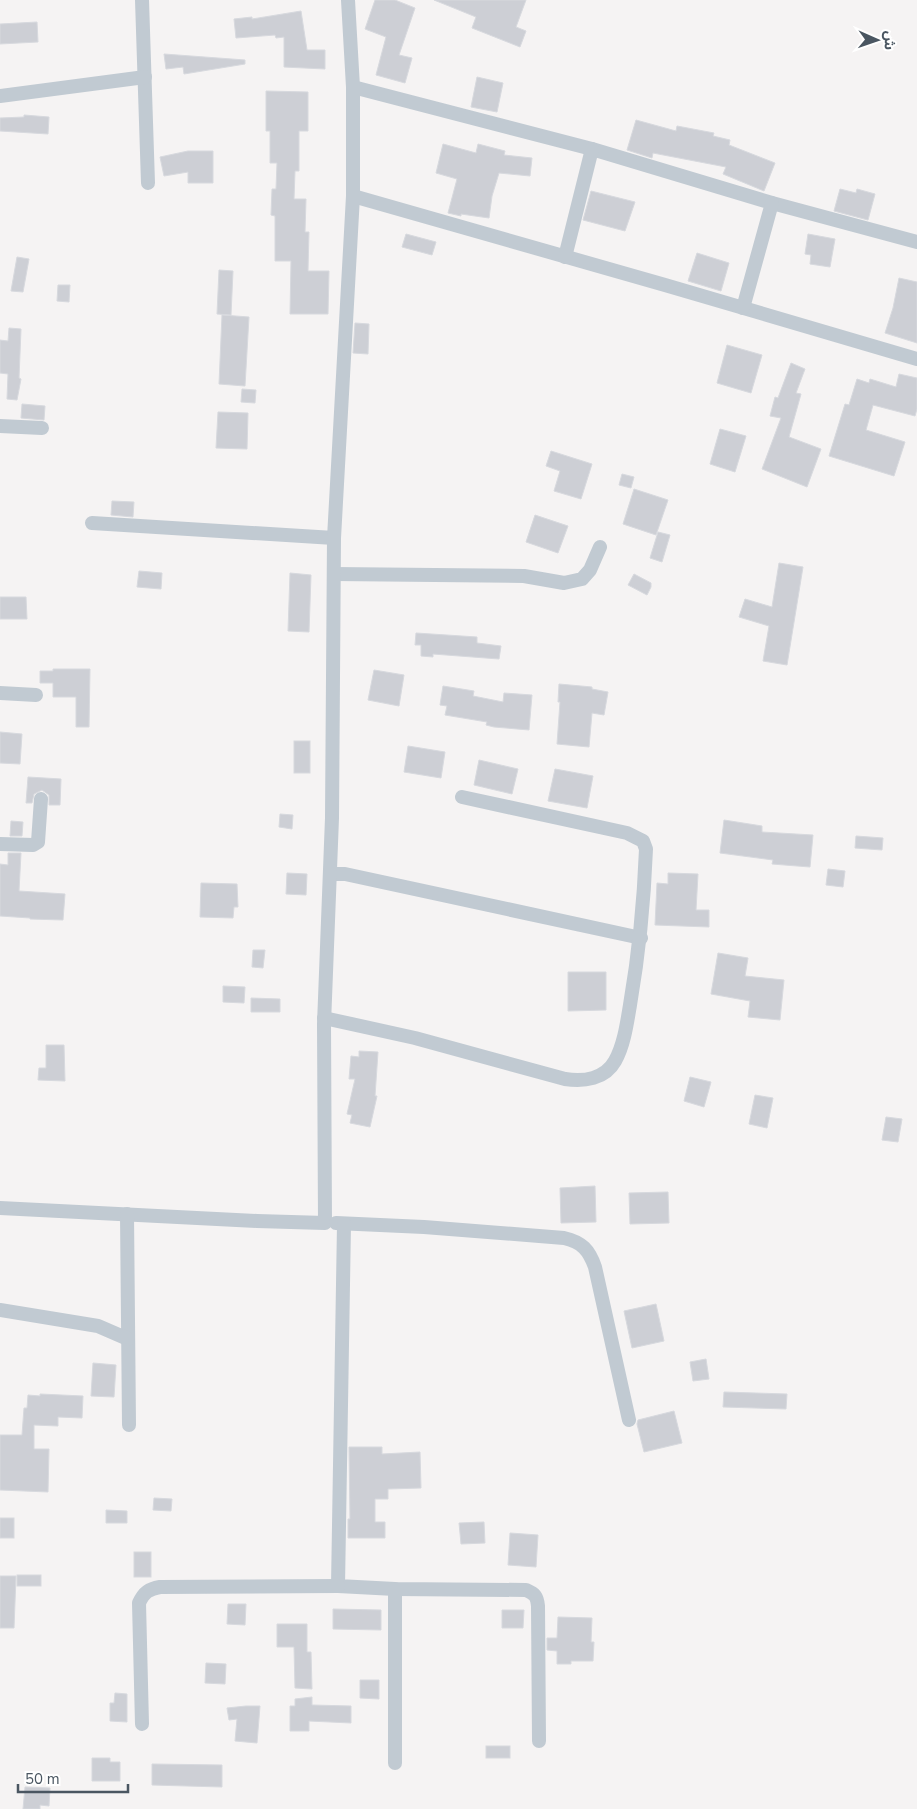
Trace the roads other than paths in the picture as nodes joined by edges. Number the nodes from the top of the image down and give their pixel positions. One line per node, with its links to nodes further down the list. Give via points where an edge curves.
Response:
1 (142, 0): 3 (street)
2 (348, 0): 4 (street)
3 (145, 77): 5 (street); 7 (street)
4 (353, 87): 6 (street); 8 (street)
5 (0, 96)
6 (592, 149): 9 (street); 11 (street)
7 (148, 183)
8 (353, 196): 11 (street); 17 (street)
9 (772, 203): 10 (street); 12 (street)
10 (917, 242)
11 (565, 257): 12 (street)
12 (743, 308): 13 (street)
13 (917, 360)
14 (0, 426): 15 (street)
15 (42, 428)
16 (92, 523): 17 (street)
17 (334, 538): 19 (street)
18 (600, 547): 19 (street, via 582,580 564,583 524,576)
19 (334, 574): 25 (street)
20 (0, 693): 21 (street)
21 (36, 695)
22 (462, 797): 26 (street, via 626,833 643,841 646,848)
23 (41, 799): 24 (street, via 38,842 33,845)
24 (0, 844)
25 (330, 874): 26 (street, via 345,874); 27 (street)
26 (641, 938): 27 (street, via 627,1022 618,1054 607,1070 586,1080 565,1079 415,1038)
27 (324, 1018): 30 (street)
28 (0, 1208): 29 (street)
29 (127, 1214): 30 (street); 33 (street)
30 (325, 1223): 31 (street)
31 (344, 1224): 34 (street, via 564,1238 579,1243 591,1255 595,1267); 36 (street)
32 (0, 1310): 33 (street, via 98,1326)
33 (128, 1339): 35 (street)
34 (628, 1420)
35 (129, 1425)
36 (338, 1586): 37 (street); 38 (street, via 160,1587 144,1593 139,1603)
37 (395, 1589): 39 (street, via 526,1590 538,1598); 40 (street)
38 (142, 1724)
39 (539, 1741)
40 (394, 1763)

